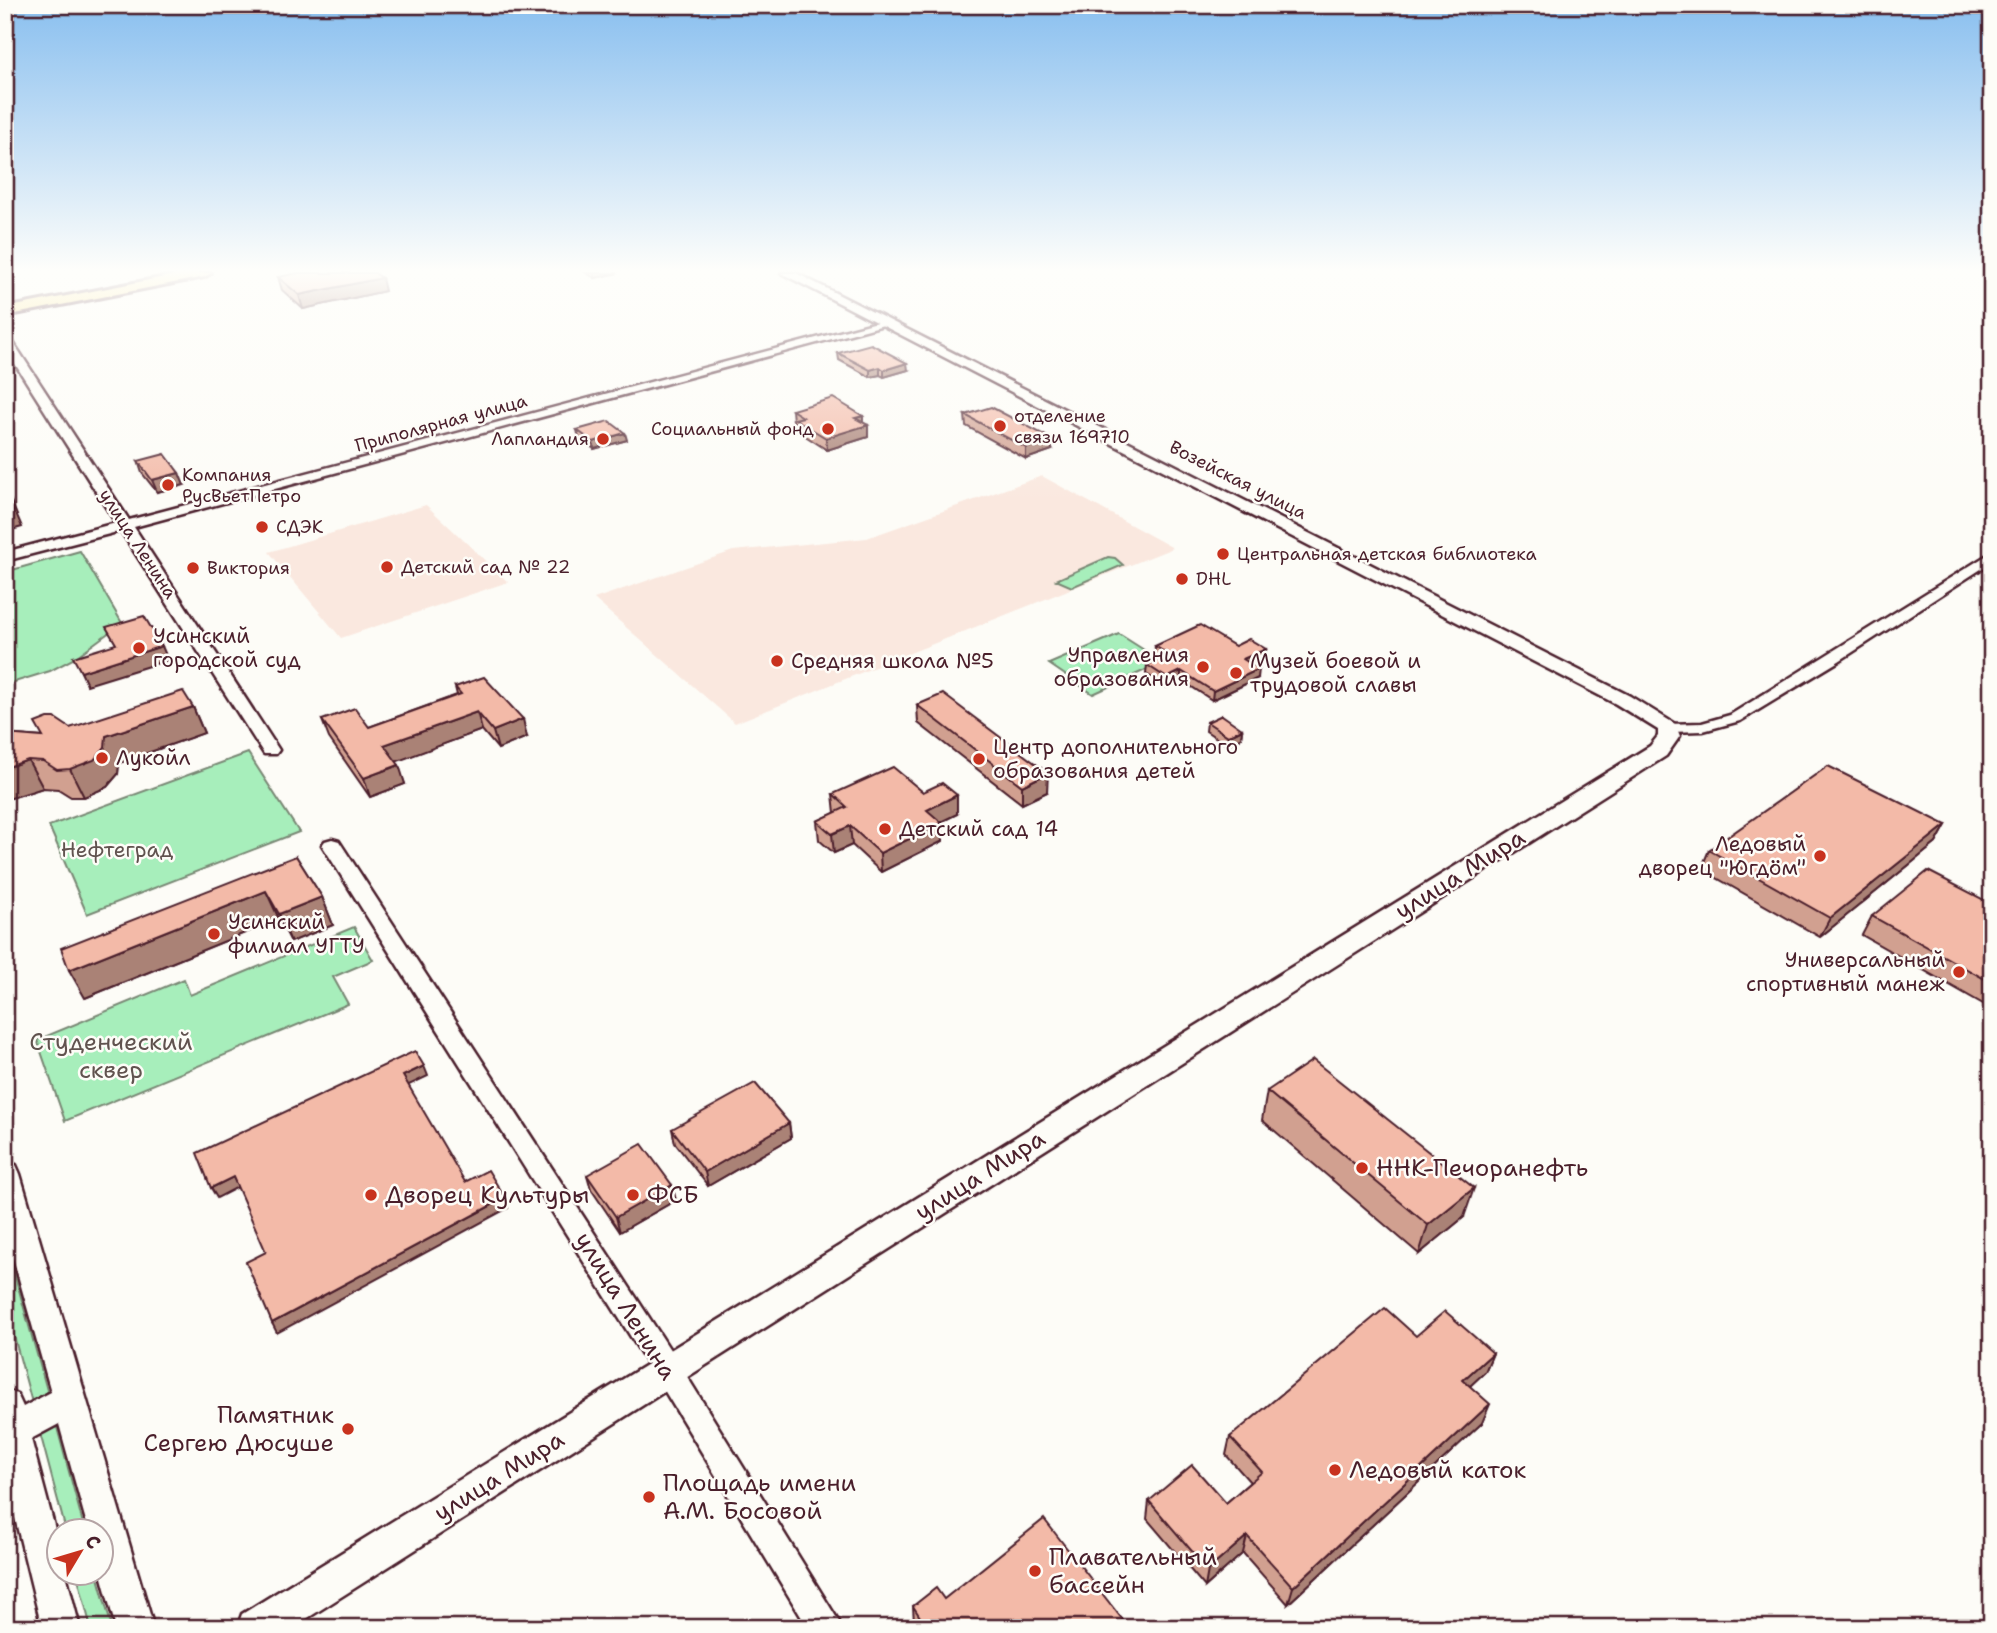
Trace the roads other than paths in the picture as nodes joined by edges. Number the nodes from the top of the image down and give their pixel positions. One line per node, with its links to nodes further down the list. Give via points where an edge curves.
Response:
1 (12, 349): 4 (street, улица Ленина)
2 (787, 349): 4 (street, Приполярная улица)
3 (936, 349): 7 (main road, Возейская улица, via 1623,700)
4 (127, 526): 6 (street, Приполярная улица); 8 (street, улица Ленина)
5 (1992, 556): 7 (street, via 1735,718 1703,727)
6 (5, 557)
7 (1668, 728): 11 (main road, улица Мира, via 1666,744 1658,751)
8 (270, 750)
9 (332, 845): 11 (street, улица Ленина)
10 (5, 1174): 12 (main road)
11 (668, 1371): 14 (main road, улица Мира); 17 (street, улица Ленина)
12 (70, 1400): 13 (main road); 16 (main road)
13 (8, 1418): 15 (main road)
14 (266, 1623)
15 (61, 1628)
16 (135, 1628)
17 (827, 1628)

